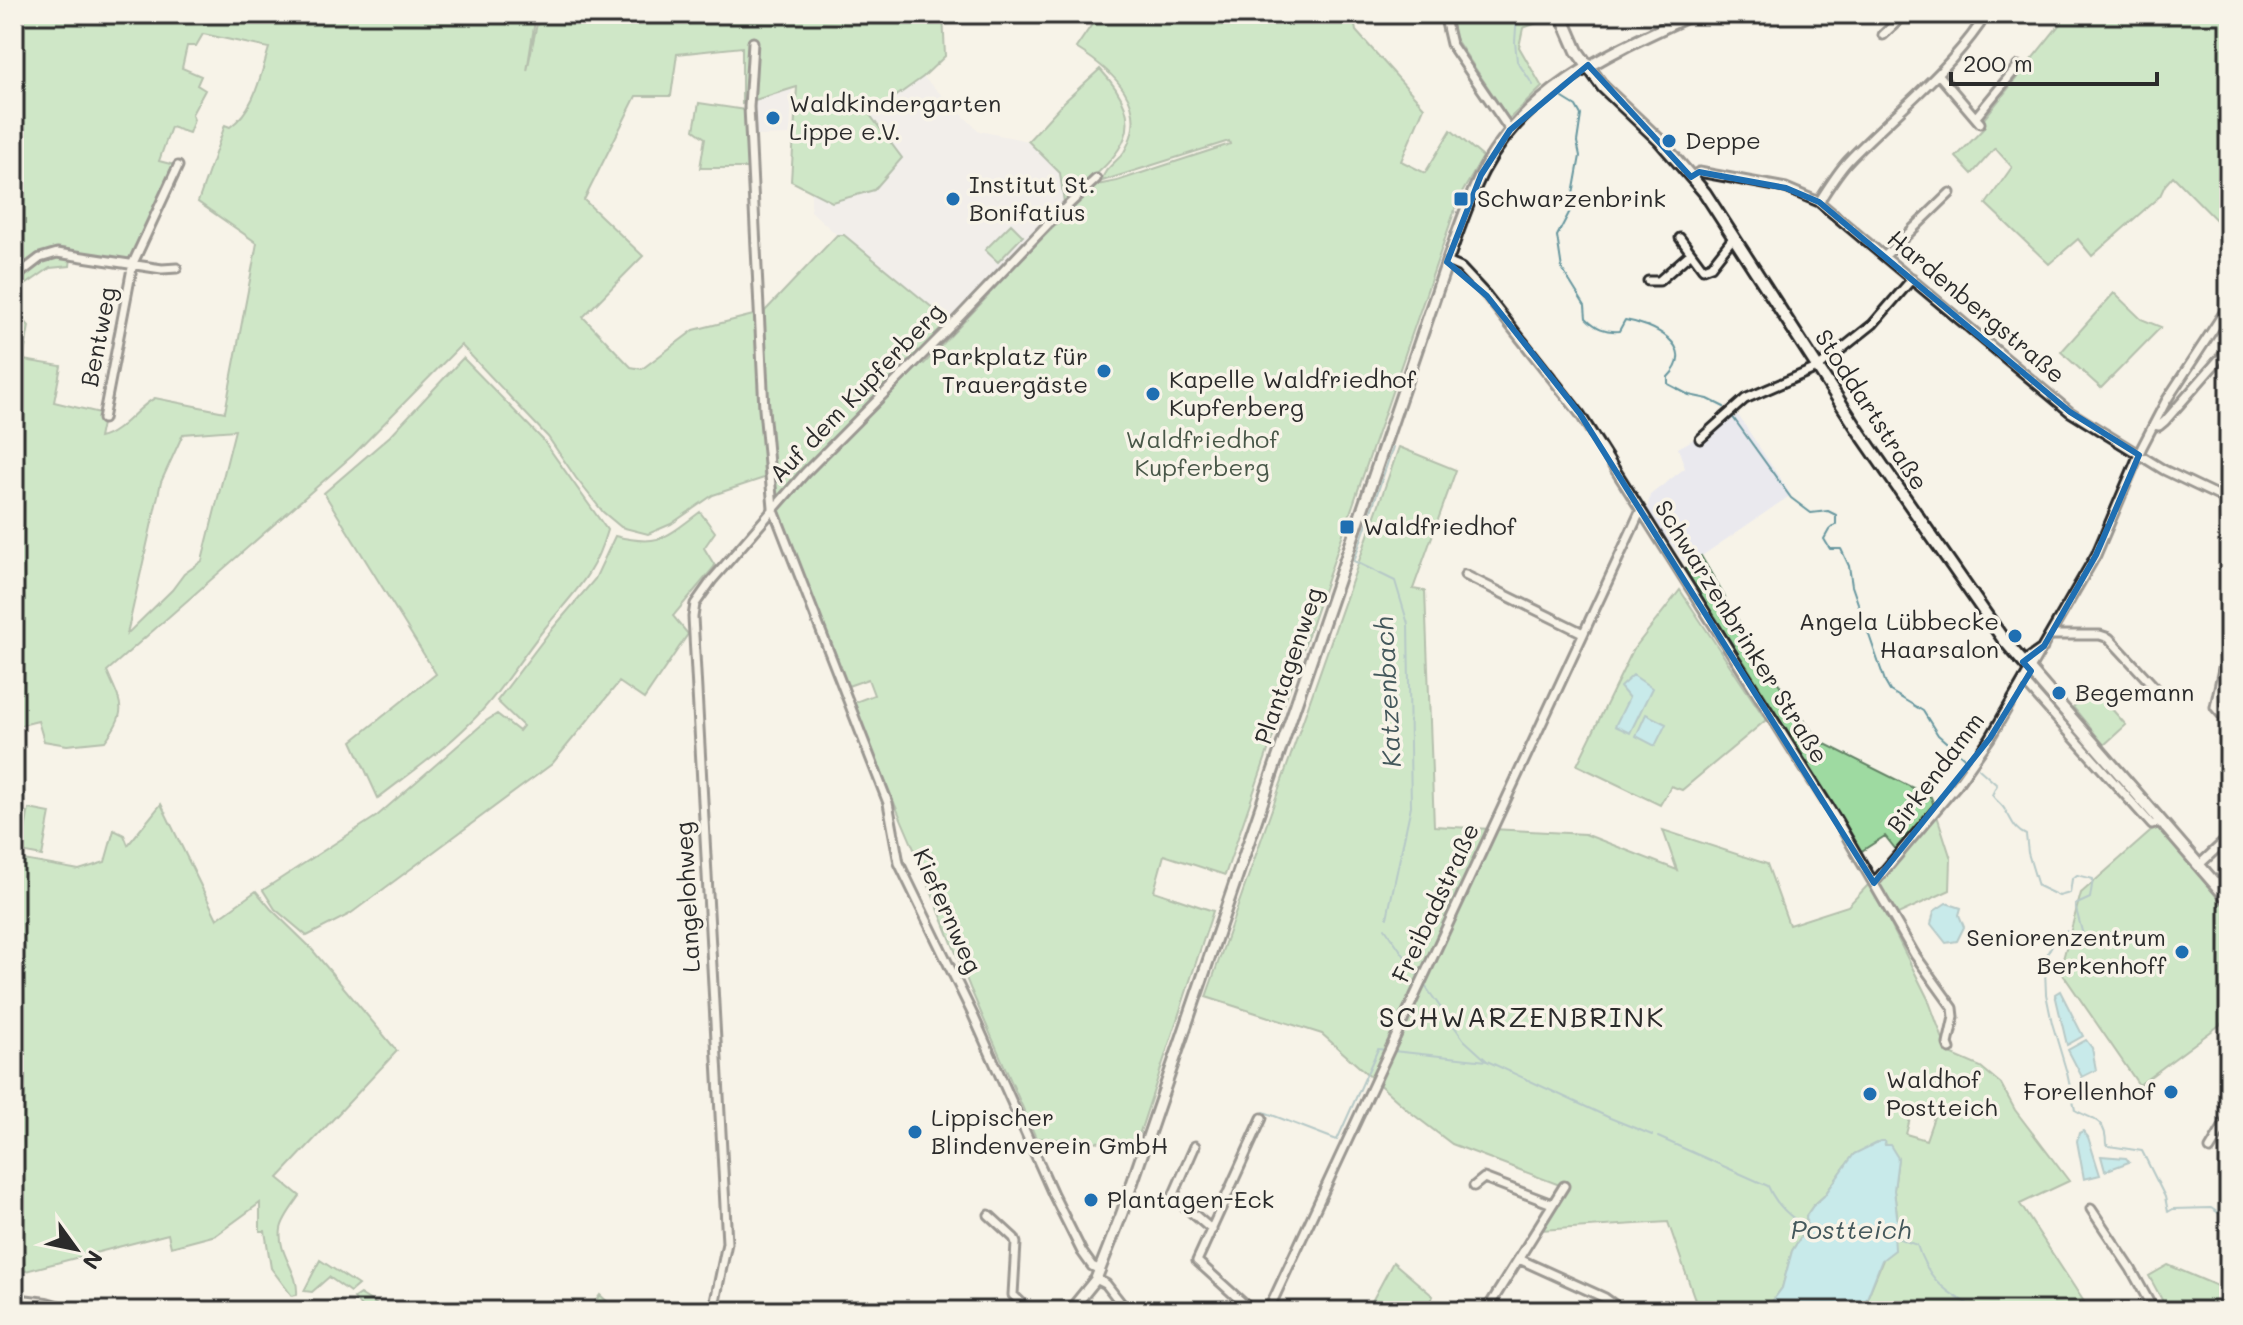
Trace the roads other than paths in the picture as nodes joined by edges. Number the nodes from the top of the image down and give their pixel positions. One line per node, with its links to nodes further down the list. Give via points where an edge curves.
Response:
1 (1444, 14): 11 (street, via 1451,44)
2 (1561, 14): 8 (main road, Stoddartstraße, via 1566,32)
3 (1694, 14): 8 (street, Plantagenweg)
4 (1905, 14): 6 (street)
5 (1973, 14): 10 (street, via 1980,24)
6 (1883, 35)
7 (753, 42): 35 (street, Auf dem Kupferberg, via 749,107)
8 (1588, 65): 11 (street, Plantagenweg, via 1539,100); 13 (main road, Stoddartstraße)
9 (2018, 66): 10 (street, via 1978,120)
10 (1939, 75): 16 (street, via 1846,163)
11 (1510, 130): 21 (street, Plantagenweg, via 1481,175)
12 (178, 166): 22 (street, Bentweg)
13 (1691, 177): 16 (street, Hardenbergstraße, via 1699,172 1786,188); 18 (main road, Stoddartstraße)
14 (1096, 179): 35 (street, Auf dem Kupferberg)
15 (1950, 193): 20 (street)
16 (1819, 202): 20 (street, Hardenbergstraße)
17 (1680, 238): 19 (street)
18 (1733, 238): 19 (street, via 1707,268); 29 (main road, Stoddartstraße)
19 (1691, 253): 26 (street, via 1659,281)
20 (1885, 256): 25 (street, Hardenbergstraße)
21 (1447, 262): 36 (street, Schwarzenbrinker Straße, via 1461,268 1487,296 1580,414); 62 (street, Plantagenweg)
22 (133, 263): 23 (street, Bentweg); 24 (street, Bentweg, via 57,253 40,258); 30 (street, Bentweg)
23 (177, 268)
24 (14, 278)
25 (1912, 279): 29 (street, via 1873,324); 33 (street, Hardenbergstraße, via 2070,412)
26 (1648, 281)
27 (2229, 305): 31 (street)
28 (2229, 348): 31 (street, via 2165,421)
29 (1819, 367): 32 (street, via 1745,399); 41 (main road, Stoddartstraße, via 1965,587)
30 (103, 419)
31 (2154, 425): 33 (street)
32 (1700, 439)
33 (2139, 455): 34 (street, Hardenbergstraße); 39 (street, via 2096,555)
34 (2229, 501)
35 (773, 508): 62 (street, Kiefernweg, via 888,803 899,863 1053,1194); 65 (street, Langelohweg, via 712,580 695,604 693,617 727,1243)
36 (1640, 512): 38 (street, Freibadstraße); 48 (street, Schwarzenbrinker Straße)
37 (1465, 575): 38 (street)
38 (1583, 633): 70 (street, Freibadstraße)
39 (2052, 635): 41 (street); 43 (street, via 2109,638)
40 (2229, 651): 44 (street, via 2215,707)
41 (2027, 666): 42 (street, Birkendamm); 45 (main road, Stoddartstraße)
42 (2024, 682): 45 (street, Stoddartstraße, via 2152,825); 48 (street, Birkendamm, via 1957,785)
43 (2161, 694)
44 (2229, 723)
45 (2160, 822): 47 (main road, Stoddartstraße)
46 (2229, 837): 47 (street)
47 (2199, 865): 49 (main road, Stoddartstraße)
48 (1874, 883): 50 (street, Schwarzenbrinker Straße, via 1953,1008)
49 (2229, 900)
50 (1950, 1049)
51 (2229, 1117): 54 (street)
52 (1262, 1118): 60 (street)
53 (1195, 1146): 60 (street, via 1173,1196)
54 (2210, 1149)
55 (1474, 1186): 57 (street, via 1484,1178)
56 (1564, 1186): 57 (street)
57 (1552, 1204): 61 (street)
58 (2091, 1209): 73 (street)
59 (989, 1215): 66 (street, via 1014,1238 1013,1295)
60 (1212, 1230): 69 (street, via 1197,1261)
61 (1519, 1259): 71 (street); 72 (street)
62 (1098, 1274): 67 (street, Plantagenweg); 68 (street, Kiefernweg)
63 (14, 1300): 64 (main road)
64 (70, 1311)
65 (713, 1311)
66 (1030, 1311)
67 (1070, 1311)
68 (1127, 1311)
69 (1252, 1311)
70 (1268, 1311)
71 (1486, 1311)
72 (1623, 1311)
73 (2154, 1311)

